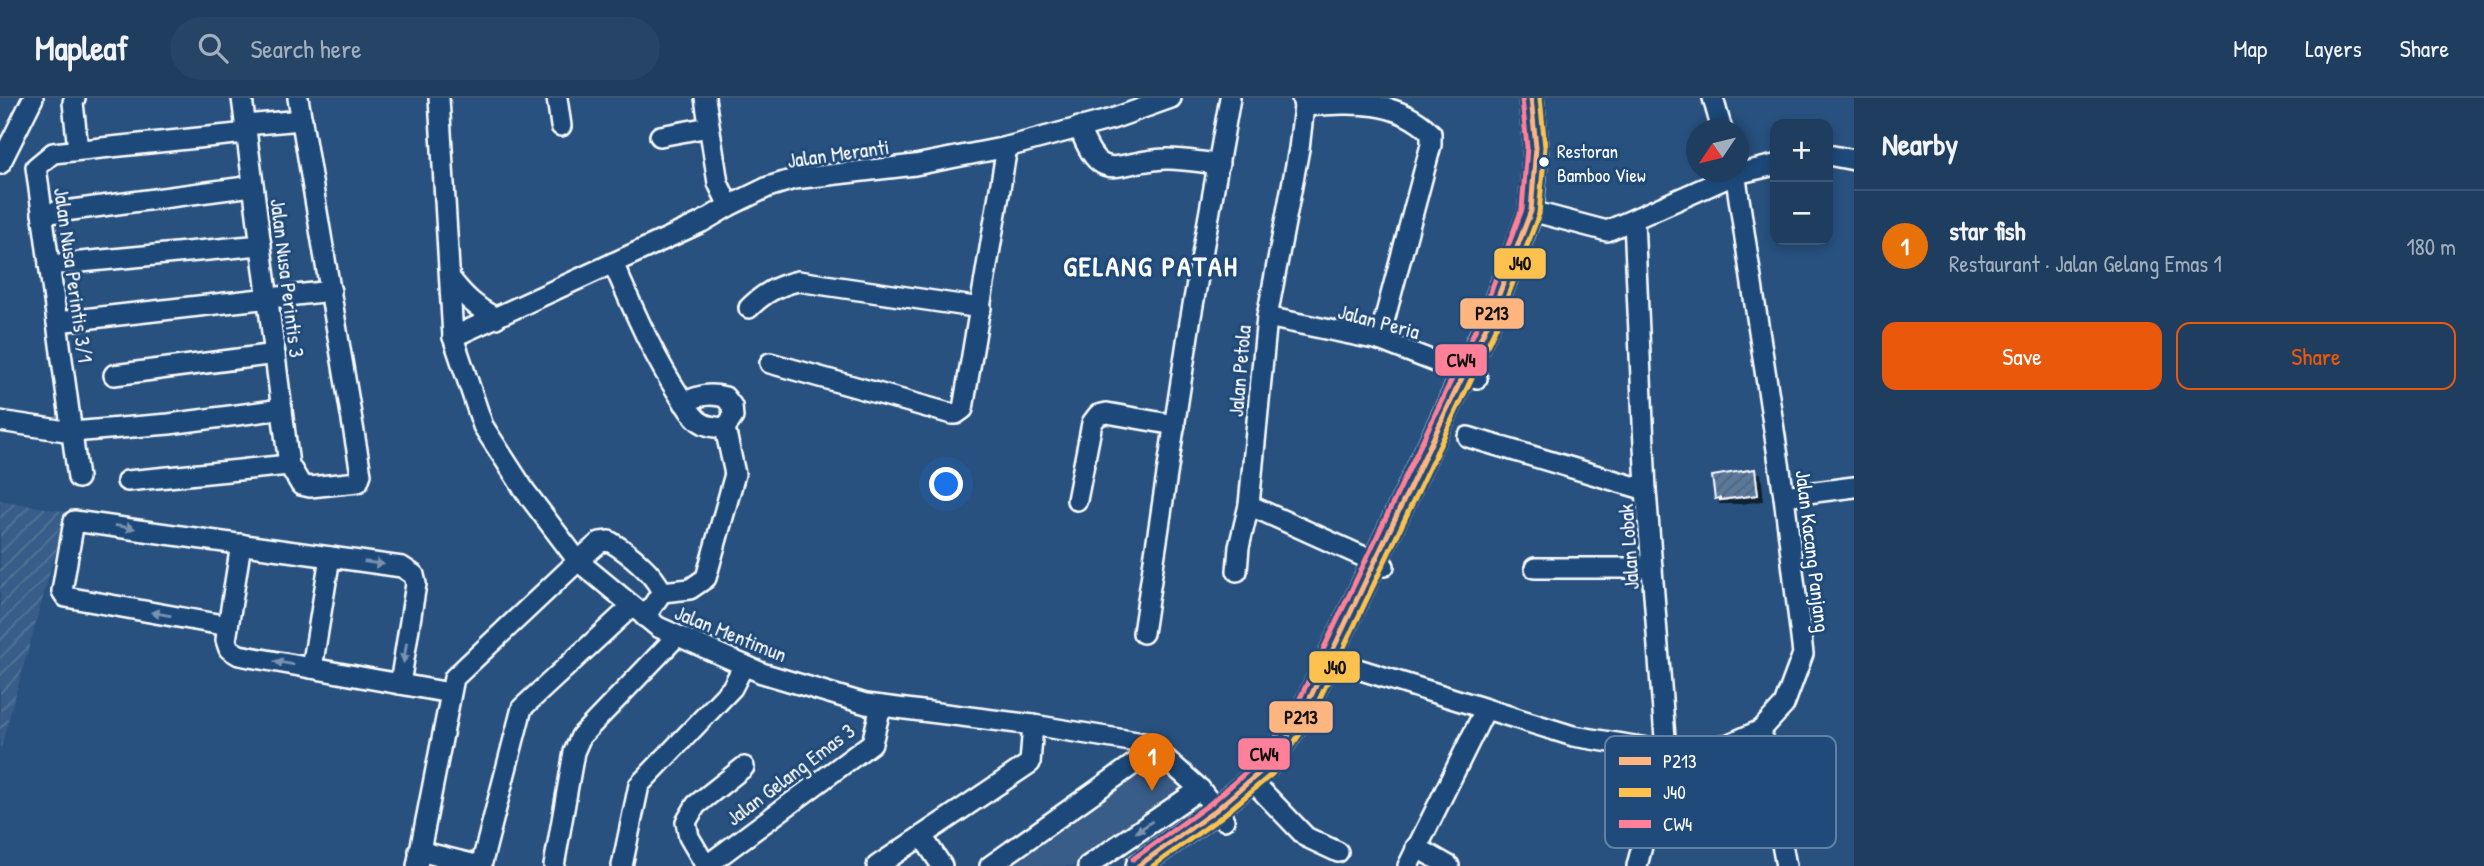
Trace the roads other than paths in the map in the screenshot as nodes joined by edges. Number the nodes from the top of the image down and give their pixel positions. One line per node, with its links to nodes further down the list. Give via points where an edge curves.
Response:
1 (33, 98): 25 (street)
2 (75, 98): 22 (street)
3 (242, 98): 19 (street, Jalan Nusa Perintis 3)
4 (298, 98): 15 (street)
5 (439, 98): 39 (street, Jalan Mentimun)
6 (557, 98): 16 (street)
7 (705, 98): 17 (street)
8 (1171, 98): 18 (street, Jalan Meranti)
9 (1230, 98): 26 (street)
10 (1531, 98): 33 (main road)
11 (1543, 98): 33 (main road, via 1549,147)
12 (1713, 98): 14 (street)
13 (1303, 102): 44 (street, Jalan Petola, via 1299,149); 48 (street, via 1360,102 1401,112 1431,133)
14 (1720, 119)
15 (302, 120): 19 (street, Jalan Nusa Perintis 3/1); 40 (street)
16 (561, 126)
17 (709, 127): 20 (street); 32 (street, via 718,183)
18 (1079, 127): 21 (street, Jalan Meranti); 26 (street, via 1087,147 1103,166 1167,159)
19 (246, 129): 22 (street, Jalan Nusa Perintis 3/1); 31 (street, Jalan Nusa Perintis 3)
20 (660, 136)
21 (1007, 147): 32 (street, Jalan Meranti, via 915,165 794,179); 42 (street)
22 (78, 150): 34 (street, Jalan Nusa Perintis 3/1, via 53,153 36,167)
23 (1833, 156): 24 (street)
24 (1854, 160)
25 (0, 164)
26 (1219, 164): 56 (street)
27 (1770, 166): 28 (street)
28 (1749, 170)
29 (1716, 182): 35 (street)
30 (1737, 182): 65 (street, Jalan Kacang Panjang)
31 (253, 186): 34 (street); 36 (street, Jalan Nusa Perintis 3)
32 (729, 206): 37 (street, Jalan Meranti)
33 (1539, 212): 35 (street, via 1606,231); 52 (main road, via 1505,319)
34 (43, 214): 38 (street, Jalan Nusa Perintis 3/1)
35 (1634, 220): 64 (street, Jalan Lobak)
36 (261, 245): 38 (street); 41 (street, Jalan Nusa Perintis 3)
37 (613, 263): 45 (street, Jalan Meranti); 53 (street, via 646,337)
38 (50, 265): 46 (street, Jalan Nusa Perintis 3/1)
39 (450, 278): 45 (street, via 481,311); 47 (street, Jalan Mentimun)
40 (331, 291): 41 (street); 60 (street, via 361,474 358,482 310,487 301,485)
41 (268, 298): 46 (street); 49 (street, Jalan Nusa Perintis 3)
42 (981, 308): 43 (street, via 798,281 763,295); 50 (street, via 965,405 956,414)
43 (749, 309)
44 (1267, 317): 48 (street, Jalan Peria); 67 (street, Jalan Petola)
45 (495, 318): 47 (street, Jalan Meranti)
46 (57, 322): 58 (street, Jalan Nusa Perintis 3/1)
47 (453, 337): 70 (street, Jalan Mentimun, via 483,426)
48 (1379, 340): 52 (street, Jalan Peria)
49 (275, 354): 51 (street); 54 (street, Jalan Nusa Perintis 3)
50 (770, 363)
51 (114, 375)
52 (1472, 375): 71 (main road)
53 (684, 403): 57 (street, via 698,420); 57 (street, via 697,396 725,397 733,417)
54 (282, 409): 58 (street); 60 (street, Jalan Nusa Perintis 3)
55 (0, 421): 58 (street)
56 (1175, 425): 66 (street, via 1097,415); 78 (street)
57 (725, 428): 75 (street, via 735,474 706,578 690,589)
58 (72, 432): 61 (street, Jalan Nusa Perintis 3/1)
59 (1468, 437): 64 (street)
60 (289, 465): 62 (street)
61 (78, 478)
62 (127, 481)
63 (1854, 487): 65 (street)
64 (1646, 490): 73 (street, Jalan Lobak)
65 (1784, 496): 88 (street, Jalan Kacang Panjang, via 1803,654 1784,705)
66 (1077, 500)
67 (1250, 505): 71 (street); 74 (street, Jalan Petola)
68 (241, 544): 69 (street); 77 (street); 77 (street, one-way to 68, via 66,597 62,592 72,524 76,520)
69 (330, 557): 82 (street); 83 (street, one-way to 83, via 402,567 414,575)
70 (578, 561): 75 (street, via 600,542 609,541 658,582); 76 (street, Jalan Mentimun); 84 (street, via 454,678)
71 (1379, 564): 80 (main road)
72 (1535, 568): 73 (street)
73 (1652, 568): 89 (street, Jalan Lobak)
74 (1237, 571)
75 (662, 592): 76 (street)
76 (638, 611): 79 (street, Jalan Mentimun); 104 (street, via 522,708)
77 (228, 626): 82 (street, one-way to 77, via 239,655 229,649)
78 (1143, 633)
79 (677, 636): 81 (street, Jalan Mentimun); 105 (street, via 581,736)
80 (1334, 662): 86 (street, Jalan Kacang Panjang); 96 (main road, via 1309,722 1275,776); 97 (main road, via 1266,767)
81 (744, 665): 85 (street, Jalan Mentimun); 106 (street, via 732,688 639,785)
82 (312, 668): 83 (street)
83 (400, 684): 84 (street)
84 (450, 693): 103 (street)
85 (881, 706): 87 (street, Jalan Mentimun); 107 (street, Jalan Gelang Emas 3, via 872,743)
86 (1485, 710): 92 (street, Jalan Kacang Panjang); 99 (street)
87 (1032, 725): 93 (street, Jalan Mentimun, via 1143,743); 98 (street, via 1030,763)
88 (1761, 730): 90 (street, Jalan Kacang Panjang); 91 (street)
89 (1665, 736)
90 (1747, 736)
91 (1762, 736)
92 (1605, 741)
93 (1155, 749): 95 (street, Jalan Mentimun); 110 (street)
94 (744, 767): 107 (street, via 696,805 686,822)
95 (1200, 789): 97 (street, Jalan Mentimun); 111 (street, one-way to 111)
96 (1260, 789): 97 (main road); 102 (street, via 1306,837)
97 (1220, 815): 112 (main road); 113 (main road)
98 (922, 836): 108 (street); 109 (street)
99 (1416, 847): 114 (street); 115 (street)
100 (1642, 848): 116 (street, Jalan Lobak)
101 (1783, 848): 117 (street)
102 (1338, 852)
103 (418, 859): 104 (street)
104 (481, 866)
105 (554, 866)
106 (622, 866)
107 (706, 866)
108 (877, 866)
109 (942, 866)
110 (990, 866)
111 (1088, 866)
112 (1138, 866)
113 (1162, 866)
114 (1408, 866)
115 (1449, 866)
116 (1637, 866)
117 (1786, 866)

